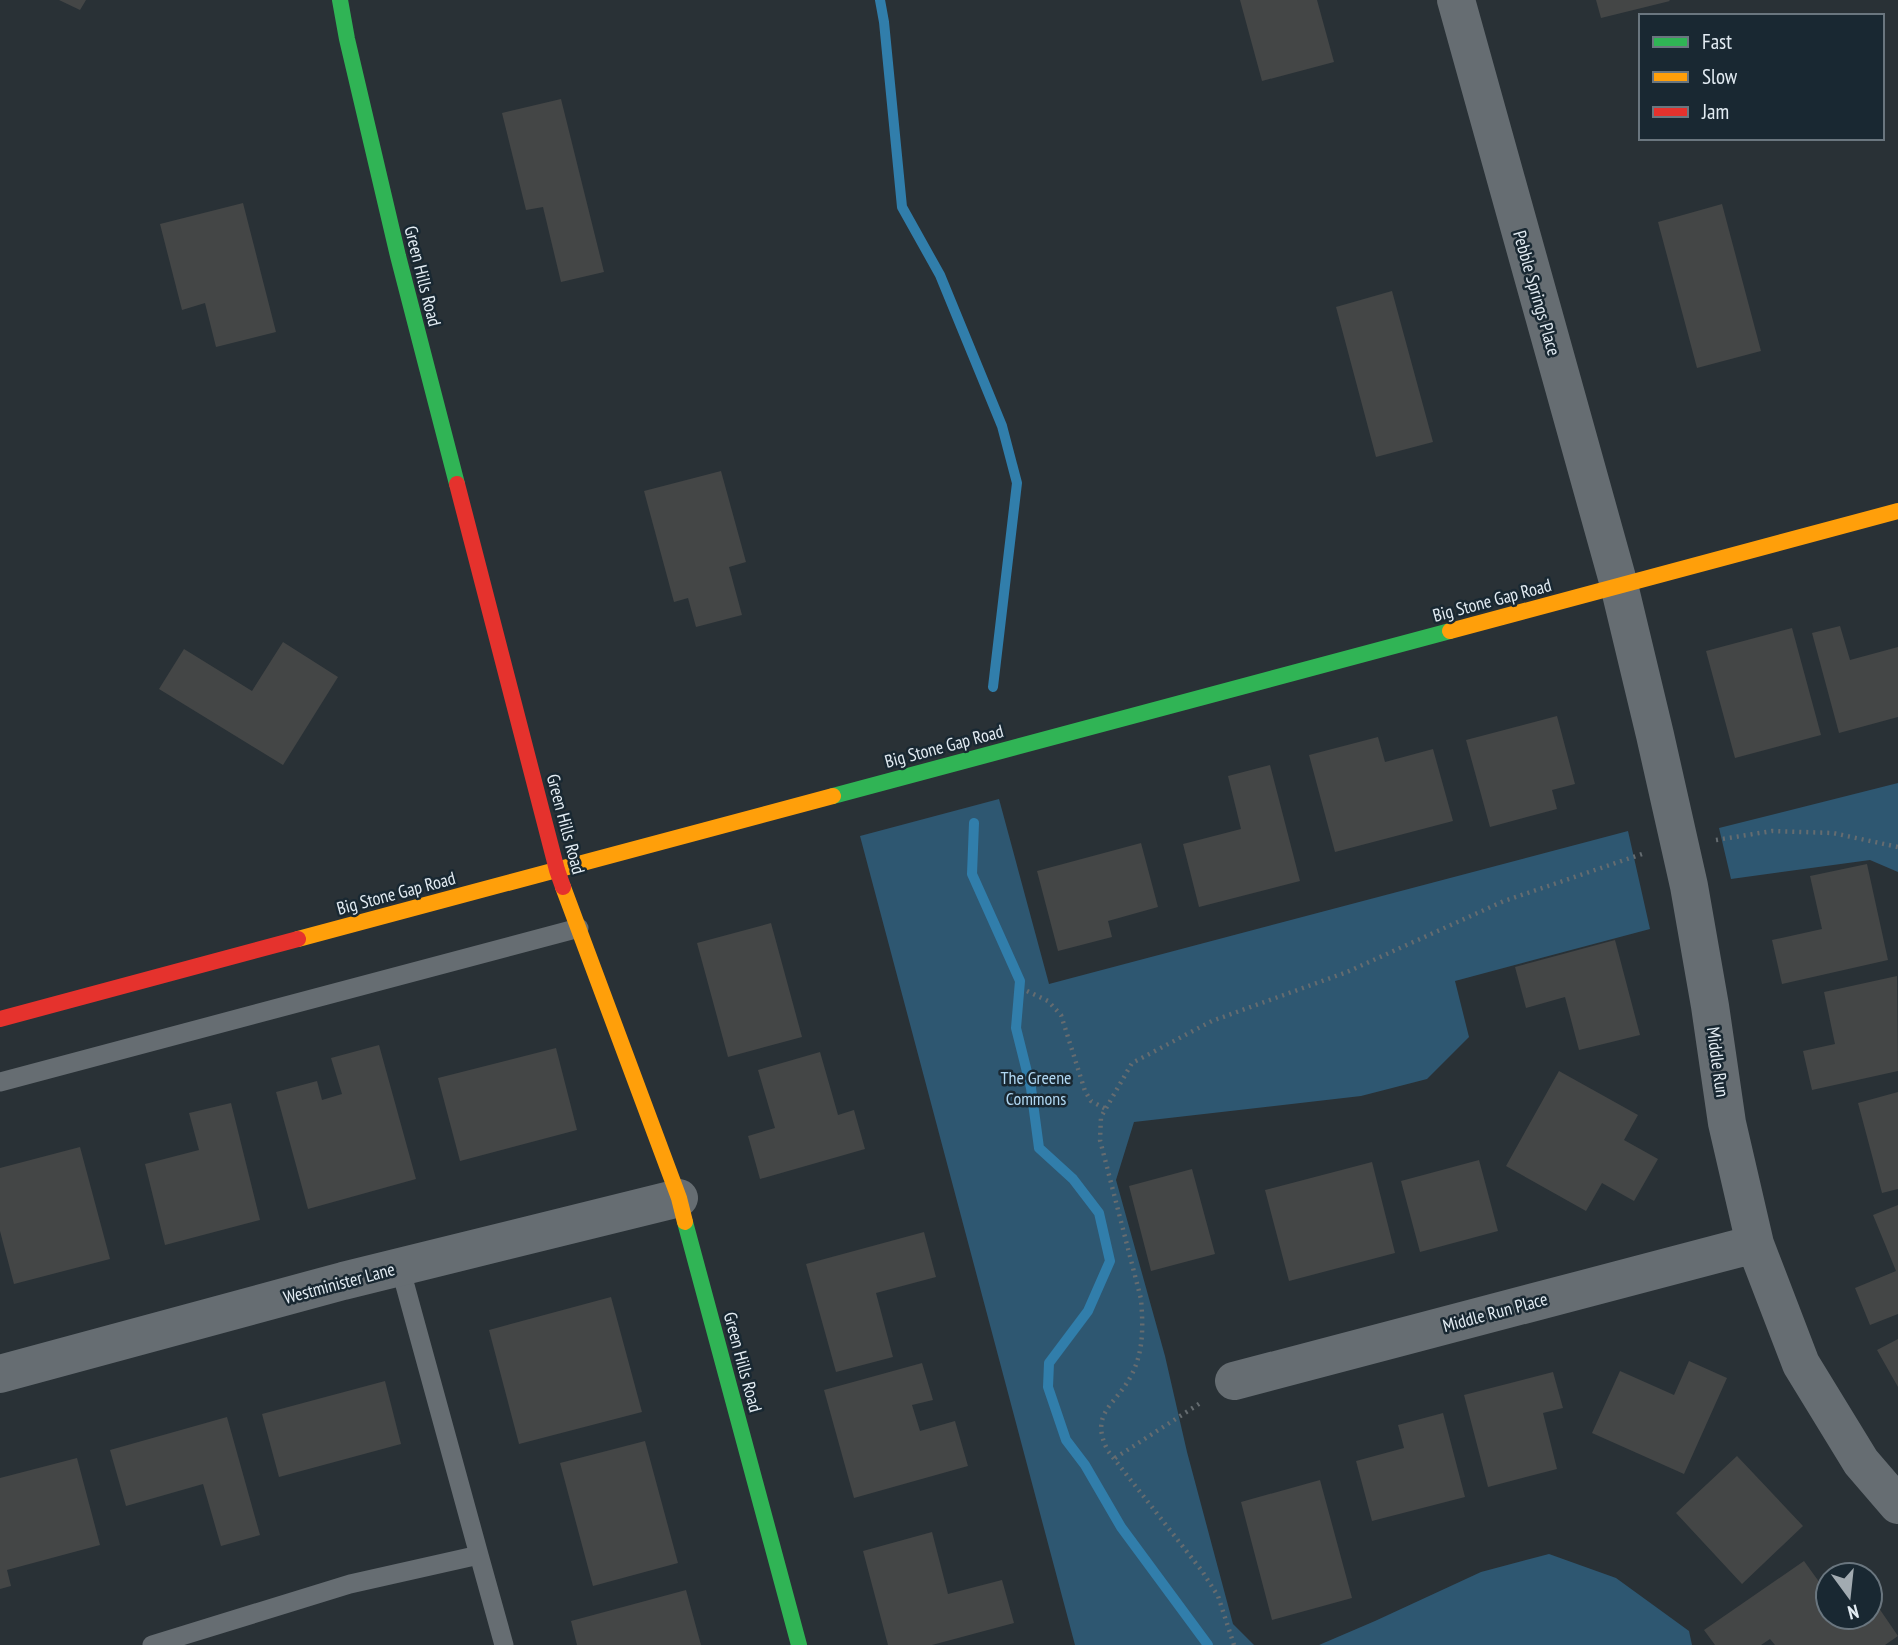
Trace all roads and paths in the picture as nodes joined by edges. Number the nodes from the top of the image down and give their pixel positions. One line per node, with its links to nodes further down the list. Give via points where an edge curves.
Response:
1 (340, 0): 7 (street, Green Hills Road, via 398,256)
2 (1456, 0): 4 (street, Pebble Springs Place)
3 (1898, 511): 4 (street, Big Stone Gap Road)
4 (1619, 586): 5 (street, Middle Run); 7 (street, Big Stone Gap Road)
5 (1680, 846): 6 (path, via 1772,831 1833,833); 12 (path, via 1653,850 1504,901 1347,972 1212,1021 1132,1063); 14 (street, Middle Run, via 1727,1123)
6 (1898, 847)
7 (557, 870): 8 (street, Green Hills Road); 10 (street, Big Stone Gap Road)
8 (579, 928): 11 (lane); 13 (street, Green Hills Road)
9 (1027, 991): 12 (path, via 1048,1001 1061,1016 1085,1091 1091,1101)
10 (0, 1019)
11 (0, 1082)
12 (1106, 1109): 18 (path, via 1100,1140 1141,1299 1143,1325 1132,1374 1100,1426 1102,1440)
13 (679, 1198): 15 (street, Westminister Lane); 23 (street, Green Hills Road)
14 (1755, 1244): 17 (street, Middle Run Place); 19 (street, Middle Run, via 1801,1364 1861,1462)
15 (400, 1267): 16 (street, Westminister Lane); 20 (lane)
16 (0, 1374)
17 (1234, 1381): 18 (path)
18 (1115, 1458): 24 (path, via 1202,1571 1217,1596)
19 (1898, 1506)
20 (479, 1555): 21 (lane, via 351,1584); 22 (lane)
21 (152, 1645)
22 (504, 1645)
23 (799, 1645)
24 (1234, 1645)

